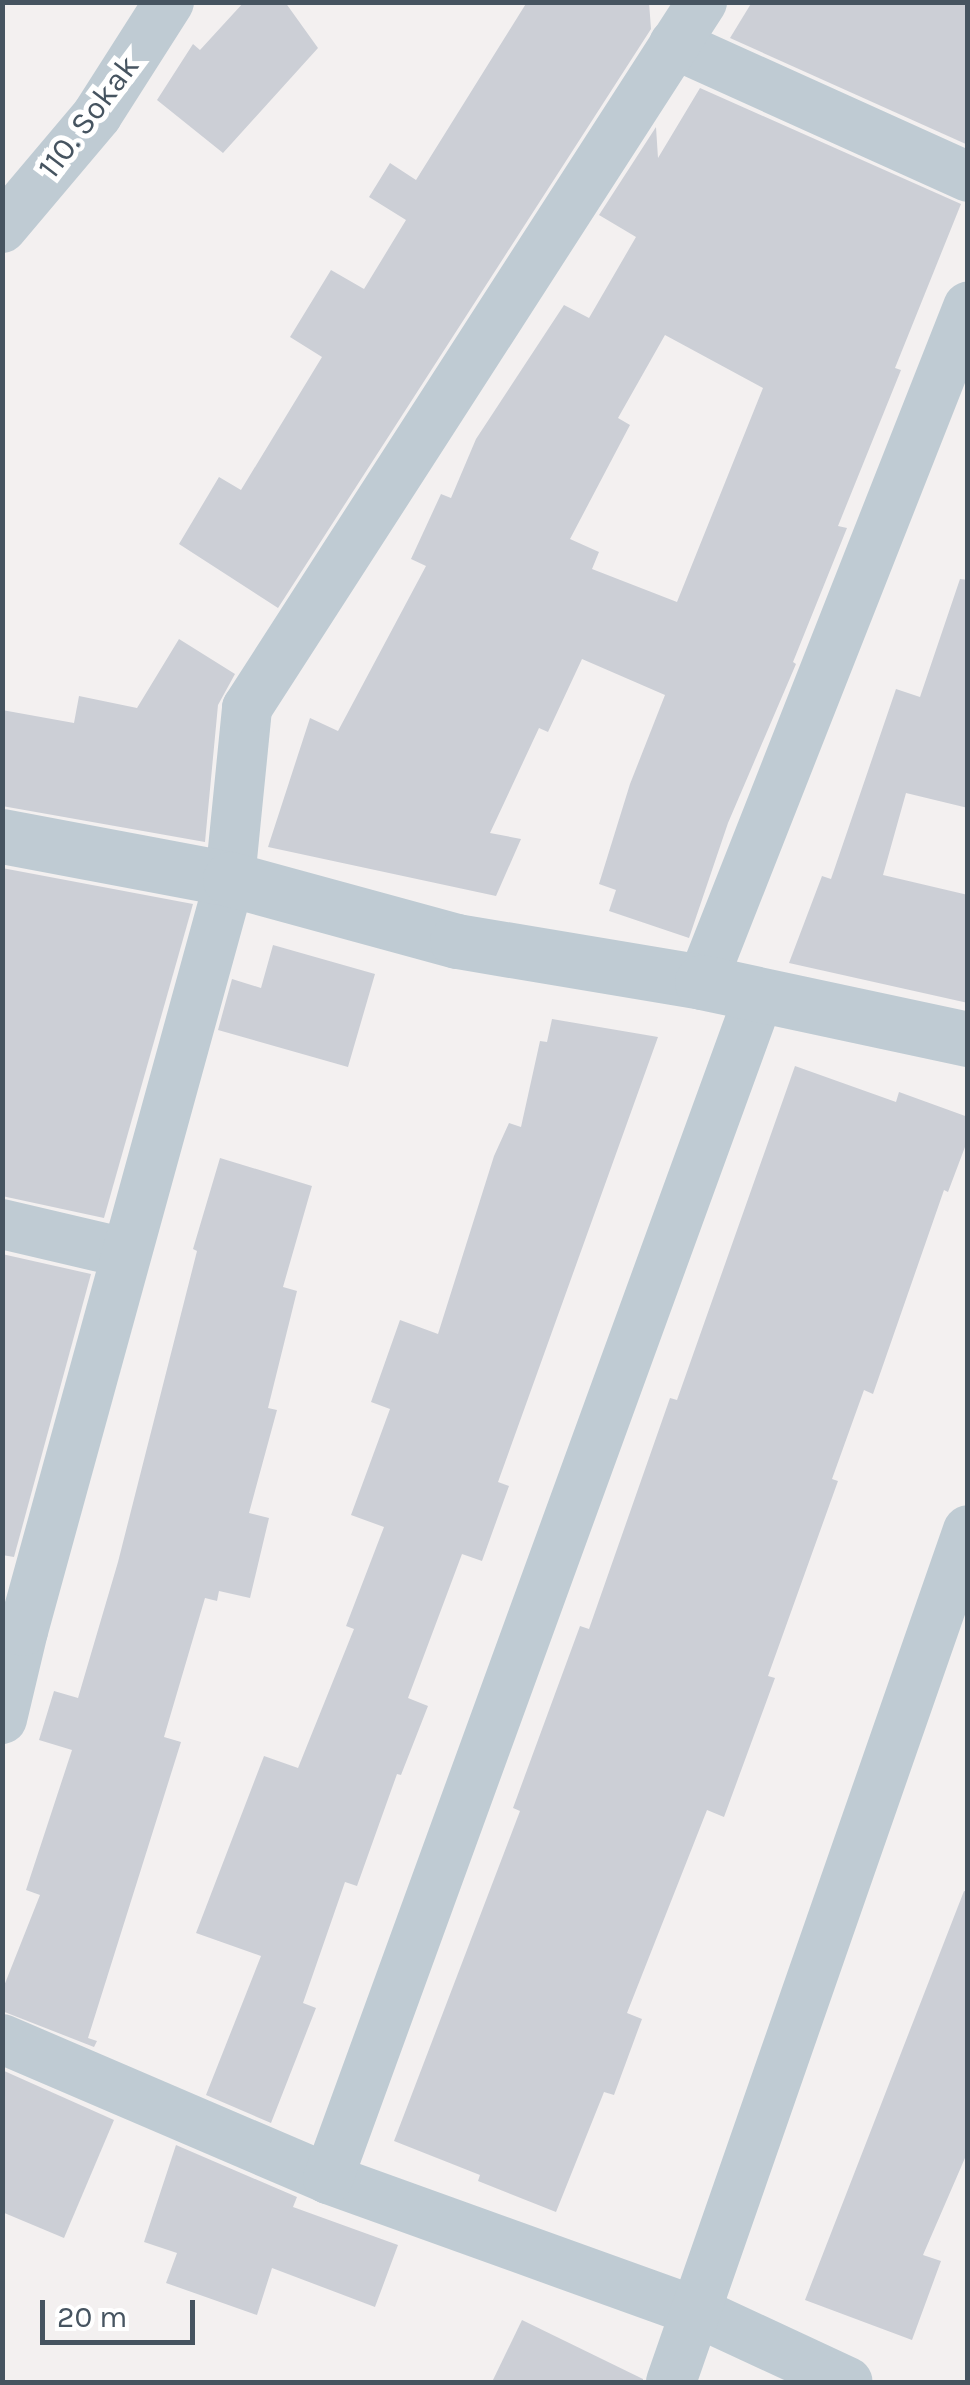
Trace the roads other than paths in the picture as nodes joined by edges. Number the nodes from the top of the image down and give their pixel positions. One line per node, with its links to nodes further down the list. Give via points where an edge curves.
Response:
1 (170, 2): 4 (street, 110. Sokak, via 97,114)
2 (689, 17): 3 (street); 7 (street, via 246,708)
3 (968, 178)
4 (2, 228)
5 (968, 307): 8 (street)
6 (2, 836): 7 (street)
7 (230, 879): 8 (street, via 457,940); 12 (street)
8 (702, 982): 9 (street)
9 (759, 996): 10 (street); 17 (street)
10 (968, 1039)
11 (2, 1224): 12 (street)
12 (126, 1252): 14 (street)
13 (968, 1530): 18 (street)
14 (12, 1628): 15 (street)
15 (2, 1719)
16 (2, 2039): 17 (street)
17 (328, 2179): 18 (street)
18 (696, 2312): 19 (street); 20 (street)
19 (671, 2382)
20 (848, 2382)

